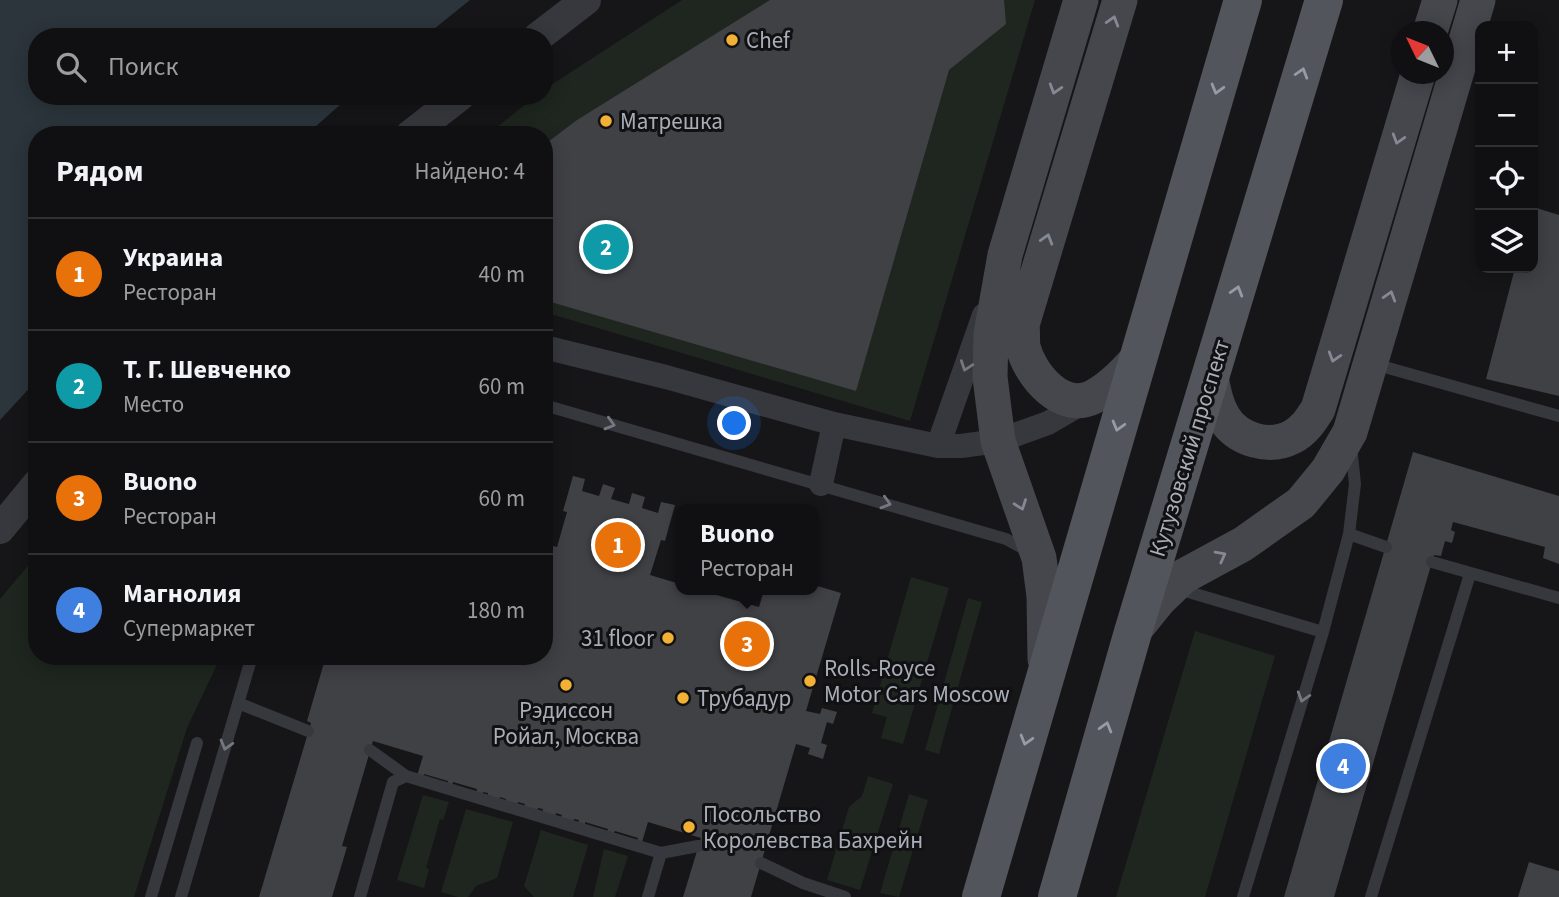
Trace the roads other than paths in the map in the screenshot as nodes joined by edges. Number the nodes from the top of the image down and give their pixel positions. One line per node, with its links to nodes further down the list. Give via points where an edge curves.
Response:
1 (586, 0): 9 (street)
2 (1081, 0): 13 (main road, one-way to 13)
3 (1120, 0): 18 (main road, one-way to 3, via 1072,400 1041,381 1023,347 1022,325)
4 (1243, 0): 15 (main road, one-way to 15)
5 (1324, 0): 17 (main road, Кутузовский проспект, one-way to 5)
6 (1440, 0): 8 (main road)
7 (1478, 0): 16 (main road, one-way to 7)
8 (1433, 21)
9 (550, 28)
10 (1415, 84): 17 (main road, one-way to 17, via 1318,409 1307,426 1272,443 1237,434 1216,402)
11 (448, 105): 12 (street)
12 (422, 126)
13 (1005, 255): 23 (main road, via 990,334); 24 (street, one-way to 24)
14 (553, 351): 21 (street)
15 (1138, 358): 18 (main road, via 1115,383); 38 (main road, one-way to 38)
16 (1370, 363): 20 (lane); 22 (main road)
17 (1211, 377): 35 (main road, Кутузовский проспект)
18 (1091, 398): 23 (street, via 1048,423)
19 (553, 408): 25 (lane, one-way to 25)
20 (1559, 416)
21 (834, 424): 24 (street); 25 (street)
22 (1350, 432): 28 (lane, via 1355,484); 33 (main road, one-way to 22, via 1301,503)
23 (998, 441): 24 (street); 30 (main road, one-way to 30)
24 (938, 446)
25 (821, 484): 30 (lane, one-way to 30, via 1006,539)
26 (28, 495): 27 (street)
27 (0, 529)
28 (1349, 534): 29 (lane); 36 (lane)
29 (1386, 547)
30 (1039, 558): 38 (main road)
31 (1432, 562): 32 (lane)
32 (1470, 574): 34 (lane); 57 (lane)
33 (1172, 587): 35 (main road); 36 (lane)
34 (1559, 598)
35 (1133, 632): 55 (main road, Кутузовский проспект, one-way to 35)
36 (1323, 632): 56 (lane, one-way to 56)
37 (250, 665): 39 (lane)
38 (1045, 674): 54 (main road, one-way to 54)
39 (238, 703): 40 (lane); 49 (lane, one-way to 49)
40 (308, 731)
41 (197, 743): 48 (lane)
42 (370, 750): 43 (lane)
43 (405, 776): 45 (lane); 50 (lane, via 393,782)
44 (698, 846): 45 (lane)
45 (661, 853): 51 (lane)
46 (761, 863): 47 (lane)
47 (803, 883): 52 (lane); 53 (lane)
48 (150, 897)
49 (181, 897)
50 (360, 897)
51 (648, 897)
52 (799, 897)
53 (845, 897)
54 (981, 897)
55 (1057, 897)
56 (1243, 897)
57 (1371, 897)

